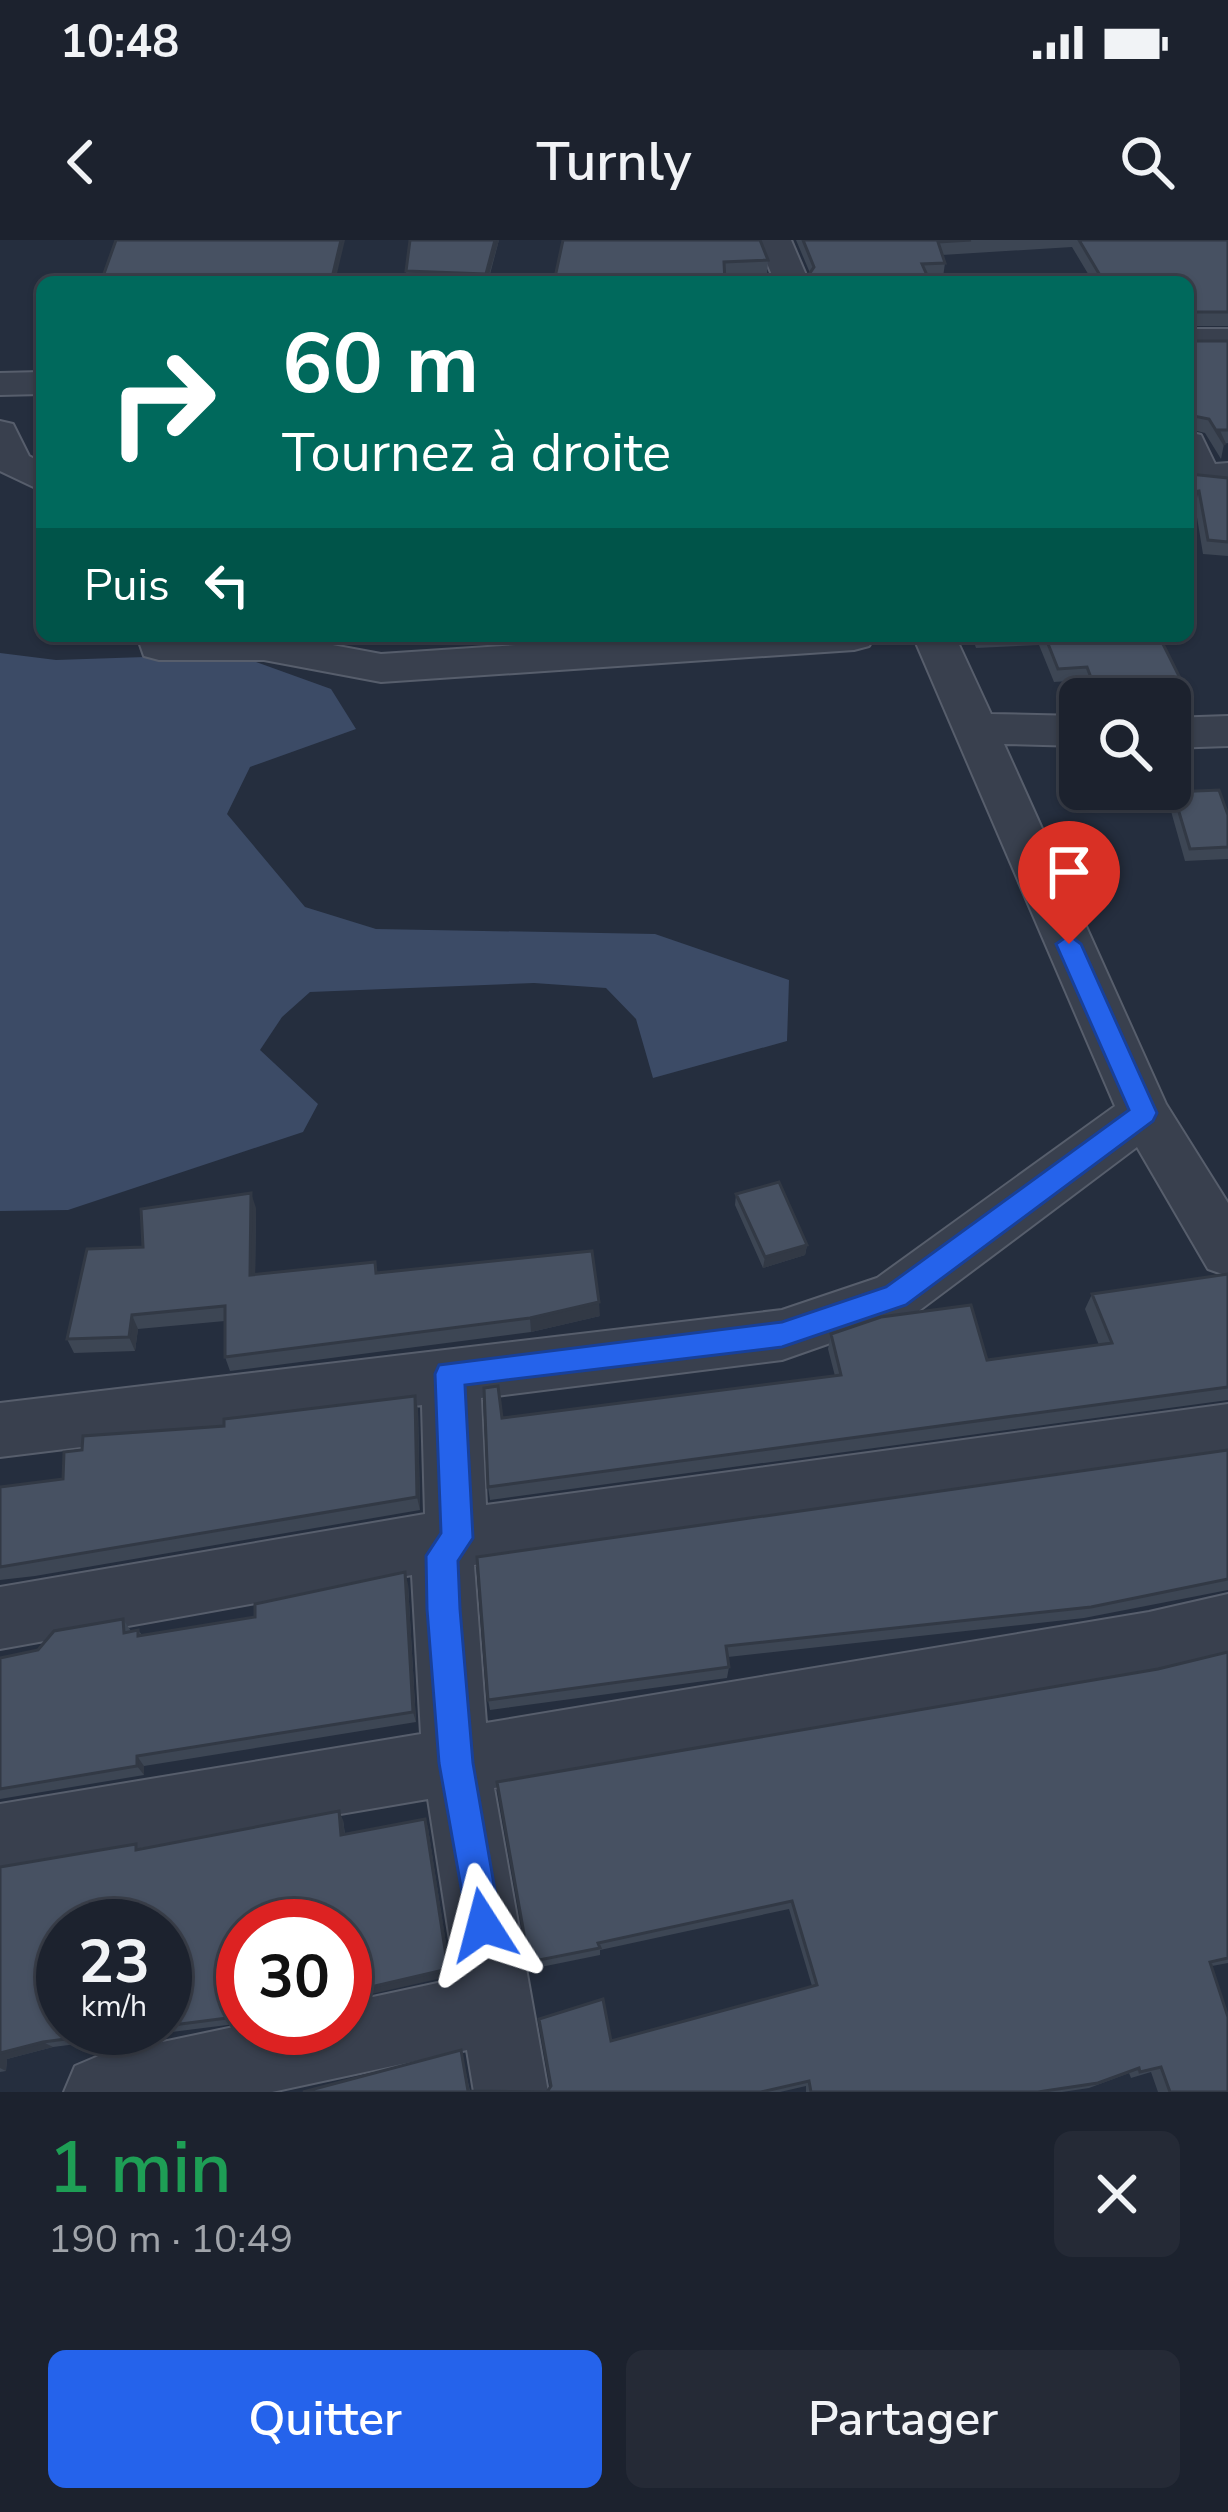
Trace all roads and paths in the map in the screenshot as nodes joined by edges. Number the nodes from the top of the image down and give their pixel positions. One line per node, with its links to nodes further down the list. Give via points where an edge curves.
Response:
1 (774, 240): 2 (street)
2 (789, 276)
3 (1194, 340): 4 (street)
4 (1228, 340)
5 (0, 383): 6 (street)
6 (36, 383)
7 (0, 432): 10 (street)
8 (1194, 458): 9 (street, via 1201,476)
9 (1228, 476)
10 (36, 495)
11 (159, 642): 12 (street, via 264,646 381,668)
12 (765, 642)
13 (937, 642): 14 (street)
14 (974, 729): 15 (street); 18 (street)
15 (1059, 731)
16 (1228, 731): 17 (street)
17 (1191, 732)
18 (1144, 1113): 19 (street); 20 (street, via 896,1296 782,1335)
19 (1228, 1252)
20 (450, 1374): 21 (street); 23 (street)
21 (0, 1430)
22 (1228, 1431): 23 (street)
23 (457, 1538): 24 (street); 26 (street, via 441,1570)
24 (0, 1618)
25 (1228, 1625): 26 (street)
26 (456, 1763): 27 (street); 28 (street)
27 (0, 1838)
28 (496, 2007): 29 (street); 30 (street)
29 (101, 2092)
30 (512, 2092)

